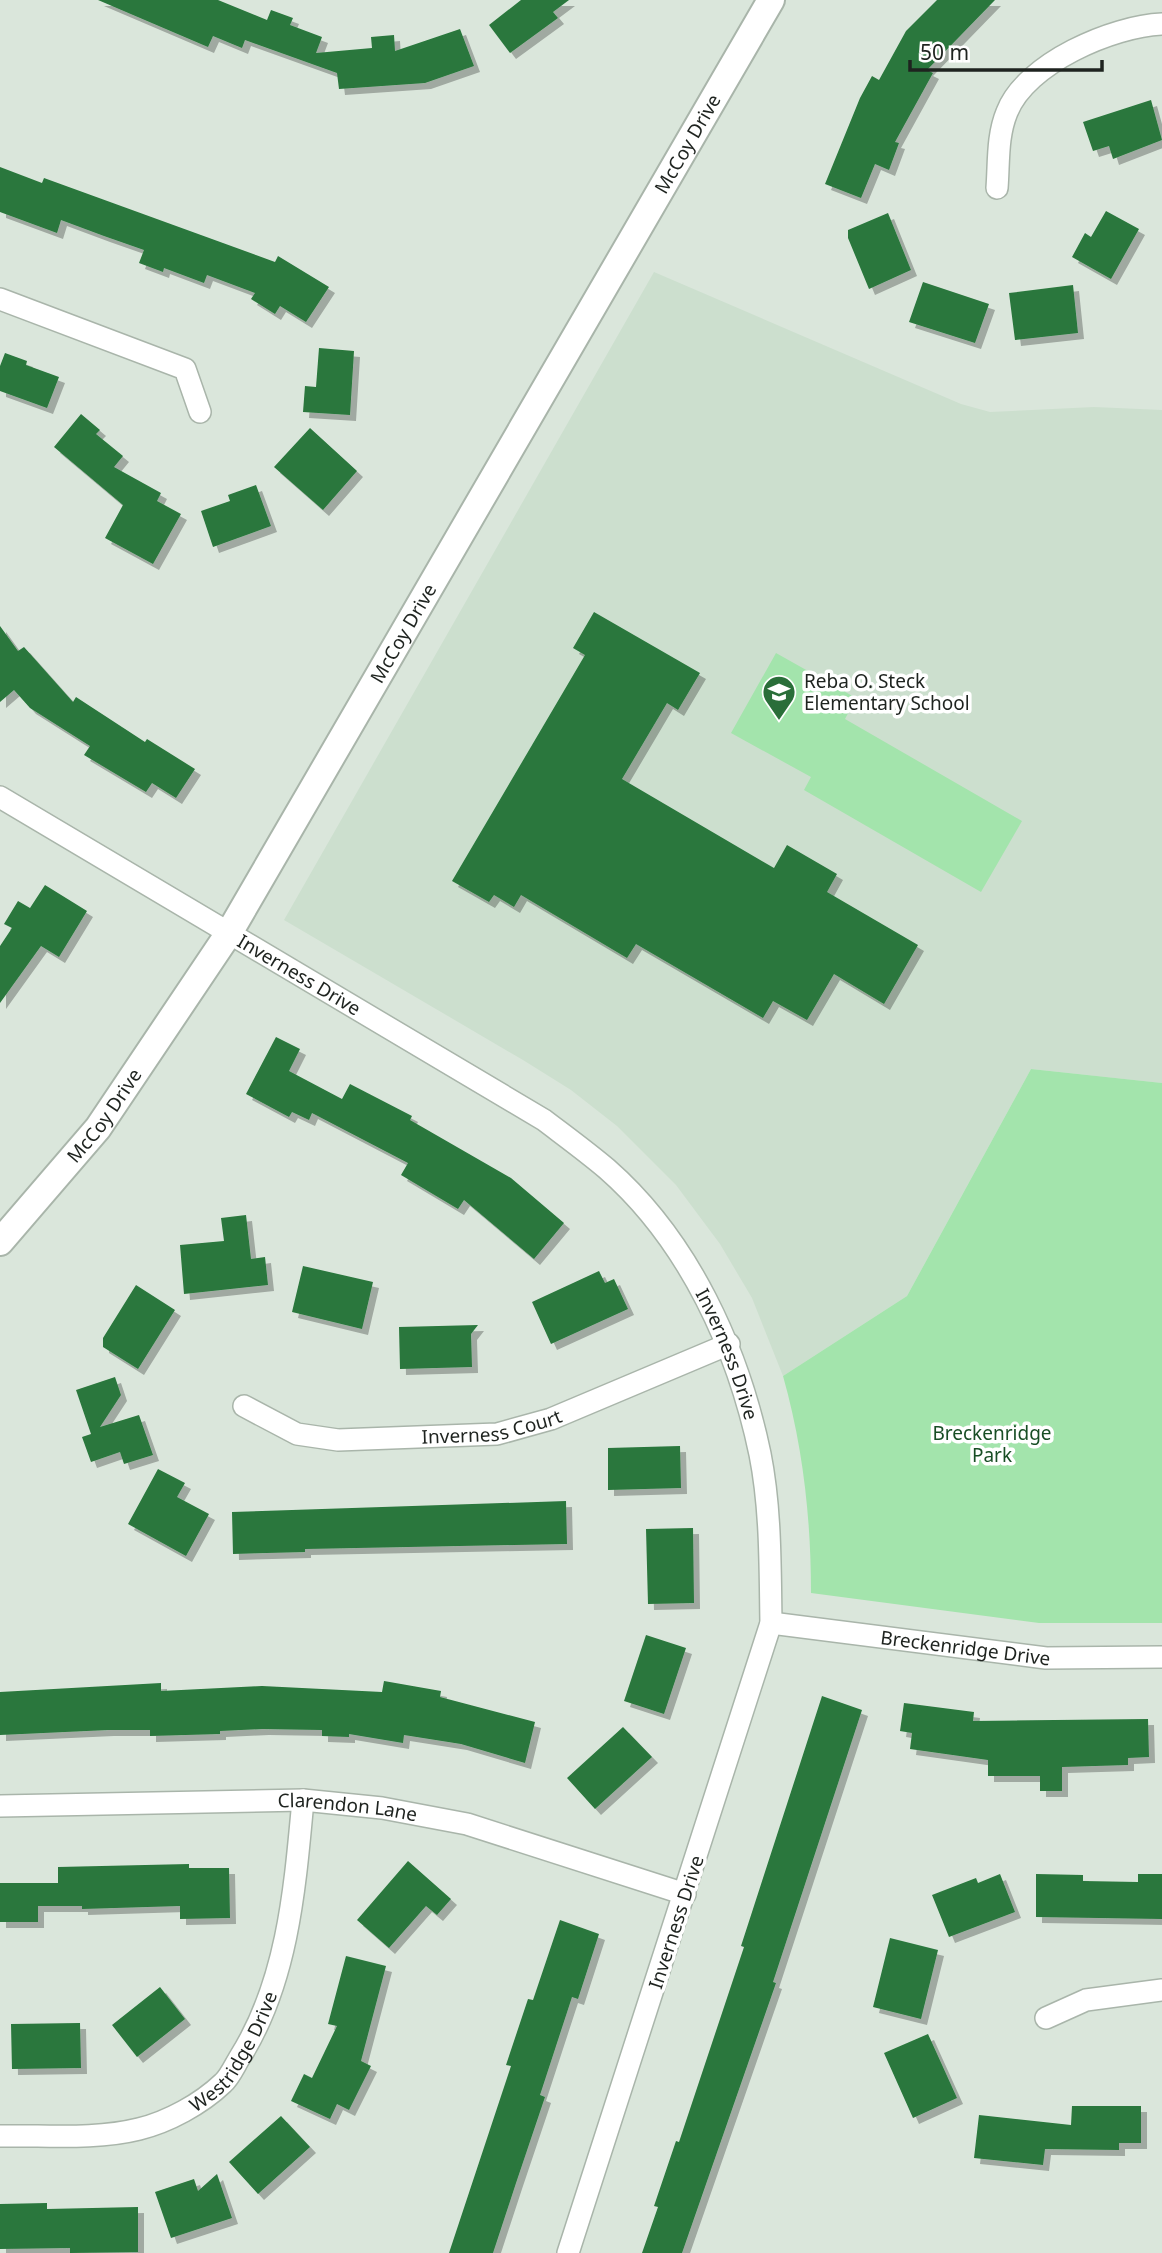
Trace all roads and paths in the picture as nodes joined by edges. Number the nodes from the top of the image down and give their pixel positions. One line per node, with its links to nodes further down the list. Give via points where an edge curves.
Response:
1 (771, 0): 7 (street, McCoy Drive)
2 (1162, 24): 3 (street, via 1110,35 1068,53 1027,83 1007,110 1000,137)
3 (997, 188)
4 (0, 299): 5 (street, via 185,369)
5 (200, 412)
6 (1, 802): 7 (street, Inverness Drive)
7 (229, 933): 8 (street, McCoy Drive, via 98,1128); 9 (street, Inverness Drive, via 506,1095 607,1169 668,1237)
8 (0, 1242)
9 (729, 1344): 10 (street, Inverness Court, via 551,1419 497,1434 338,1440 297,1434); 11 (street, Inverness Drive, via 762,1465)
10 (244, 1406)
11 (771, 1623): 12 (street, Breckenridge Drive, via 1034,1657); 15 (street, Inverness Drive)
12 (1162, 1657)
13 (303, 1800): 14 (street, Clarendon Lane); 15 (street, Clarendon Lane, via 382,1808 467,1824); 18 (street, Westridge Drive, via 293,1899 280,1959 259,2022 224,2082 181,2112 139,2129)
14 (0, 1806)
15 (685, 1894): 19 (street, Inverness Drive)
16 (1162, 1990): 17 (street, via 1086,2000)
17 (1045, 2018)
18 (0, 2136)
19 (568, 2253)

